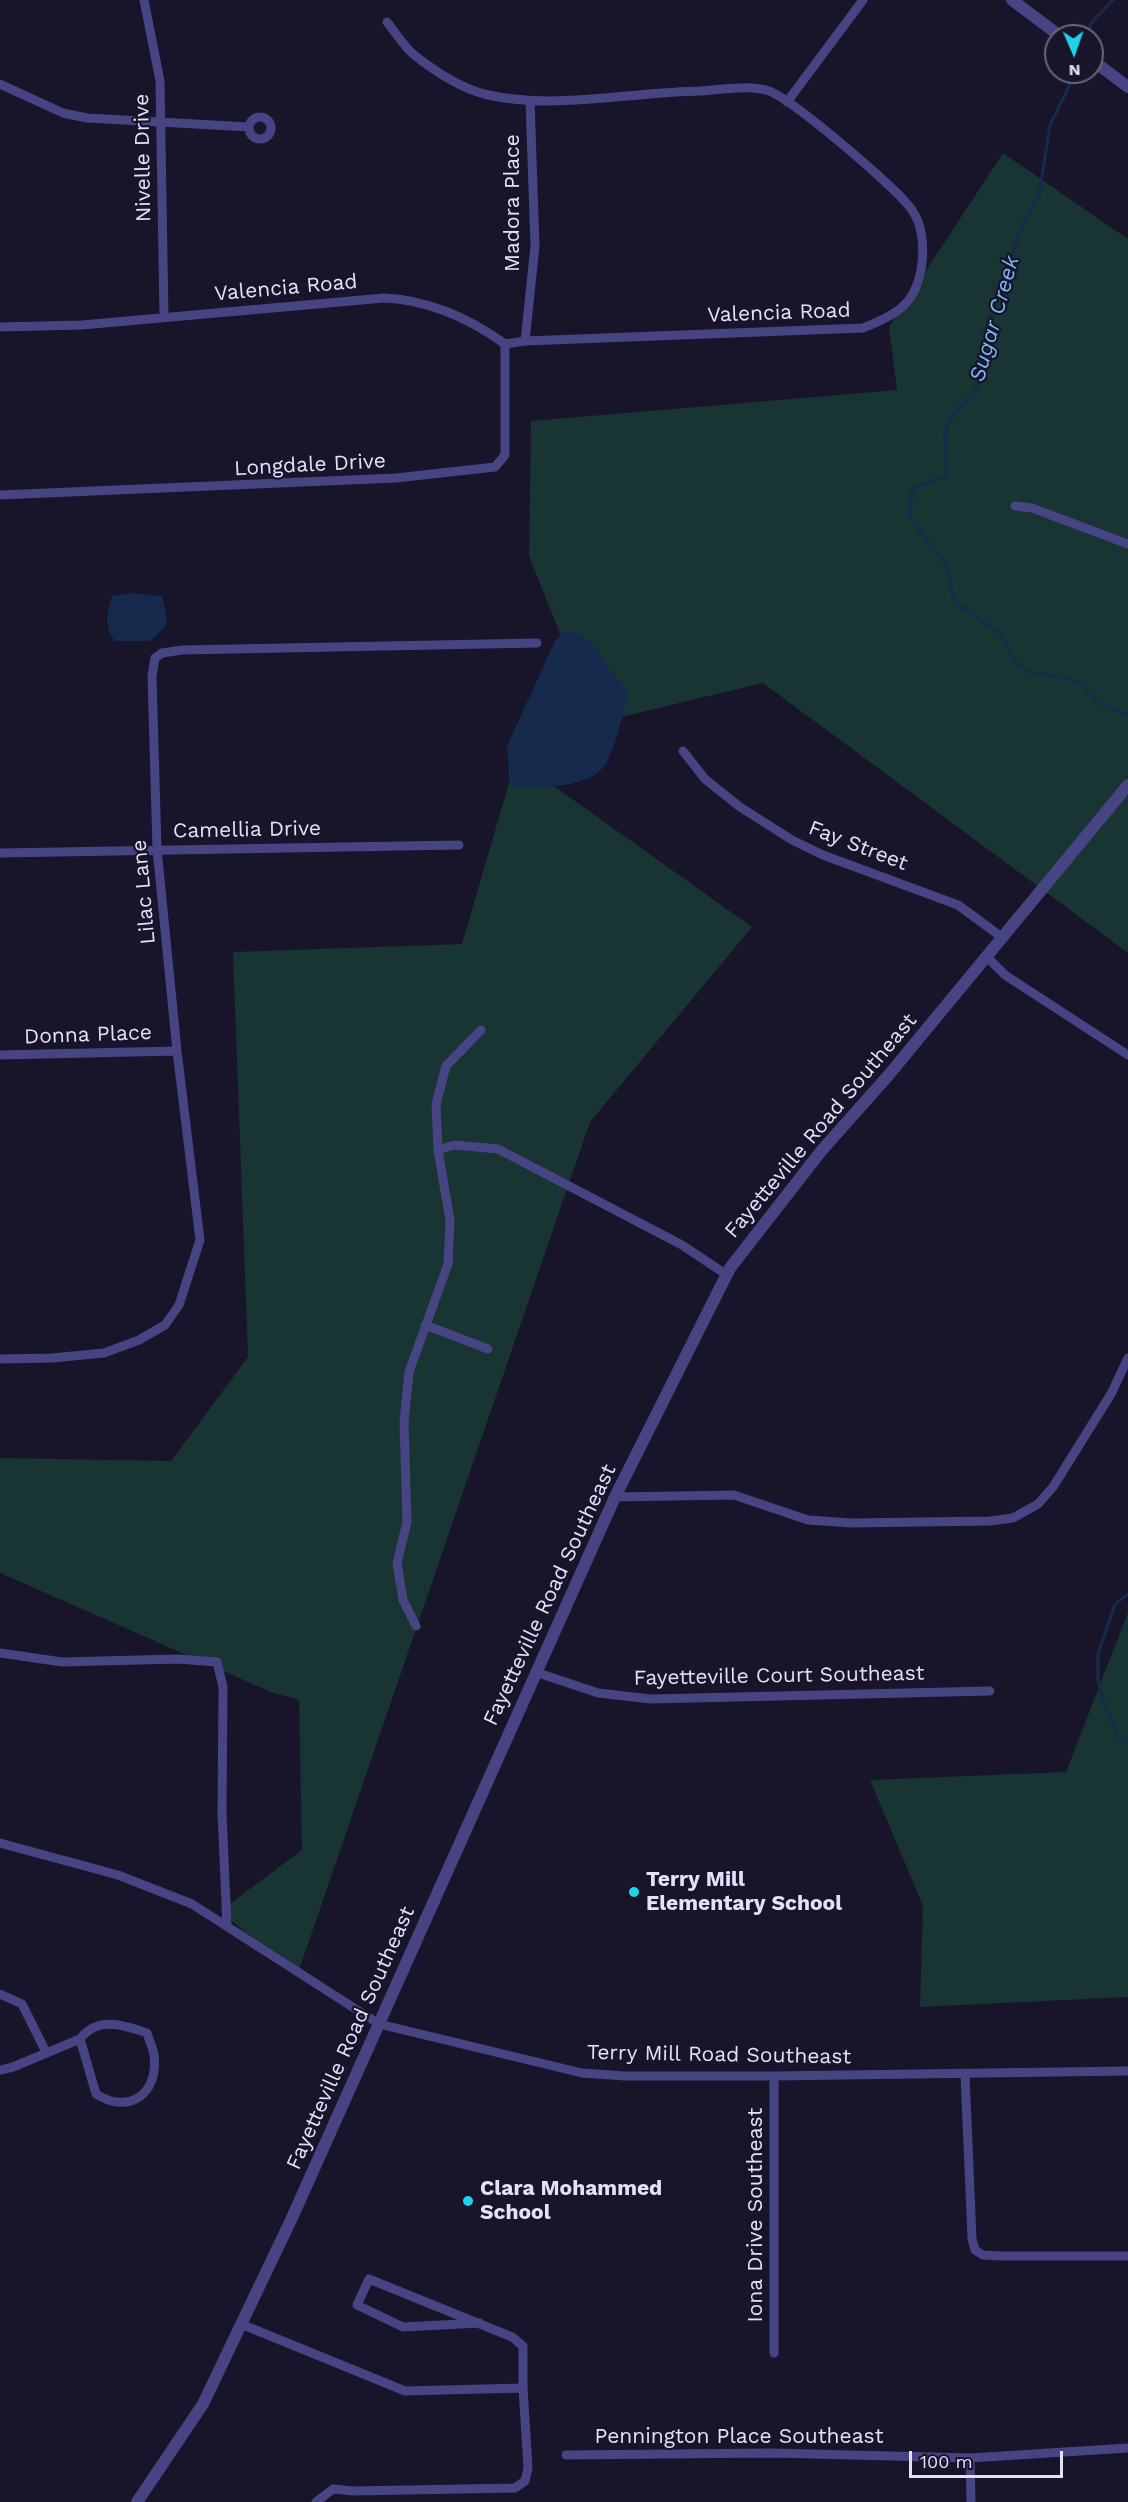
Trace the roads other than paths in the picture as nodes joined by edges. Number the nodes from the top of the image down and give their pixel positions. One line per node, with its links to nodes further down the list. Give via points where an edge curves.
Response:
1 (144, 0): 11 (street, Nivelle Drive, via 160,81)
2 (863, 0): 10 (street)
3 (1012, 0): 5 (street)
4 (387, 22): 9 (street, Valencia Road, via 411,52 452,80 486,95)
5 (1044, 24)
6 (1104, 69): 8 (street)
7 (1, 86): 11 (street, via 63,113)
8 (1128, 87)
9 (530, 101): 10 (street, Valencia Road, via 753,89 769,91); 15 (street, Madora Place, via 535,246)
10 (787, 102): 15 (street, Valencia Road, via 891,187 913,210 923,256 916,290 908,304 888,318 863,327)
11 (160, 122): 12 (street); 13 (street, Nivelle Drive)
12 (249, 127)
13 (164, 317): 14 (street, Valencia Road); 16 (street, Valencia Road, via 384,297 431,305)
14 (0, 327)
15 (525, 340): 16 (street, Valencia Road)
16 (505, 344): 17 (street, Longdale Drive, via 505,455 495,466 374,480)
17 (0, 495)
18 (1015, 506): 19 (street, via 1032,508)
19 (1128, 544)
20 (537, 643): 24 (street, Lilac Lane, via 162,653 155,658 152,676)
21 (683, 751): 26 (street, Fay Street, via 705,779 792,840 958,905)
22 (1128, 785): 26 (street, Fayetteville Road Southeast)
23 (459, 845): 24 (street, Camellia Drive)
24 (157, 849): 25 (street, Camellia Drive); 29 (street, Lilac Lane)
25 (0, 853)
26 (1003, 938): 27 (street, Fayetteville Road Southeast)
27 (987, 957): 30 (street, via 1005,975); 33 (street, Fayetteville Road Southeast, via 822,1150)
28 (481, 1030): 32 (street, via 446,1066 436,1104)
29 (177, 1051): 31 (street, Donna Place); 37 (street, Lilac Lane, via 201,1240 178,1305 165,1325 140,1340 104,1353)
30 (1128, 1055)
31 (0, 1056)
32 (438, 1150): 33 (street, via 454,1144 498,1149 682,1245); 34 (street, via 450,1220 448,1264)
33 (727, 1275): 38 (street, Fayetteville Road Southeast)
34 (425, 1325): 35 (street); 39 (street, via 409,1372 404,1422 407,1522 397,1563 403,1600)
35 (488, 1349)
36 (1128, 1358): 38 (street, via 1111,1394 1053,1487 1038,1504 1013,1518 852,1523 808,1520 734,1495)
37 (0, 1359)
38 (615, 1497): 41 (street, Fayetteville Road Southeast)
39 (416, 1626)
40 (0, 1653): 44 (street, via 62,1662 217,1662 223,1687 222,1814)
41 (535, 1672): 42 (street, Fayetteville Court Southeast, via 598,1693 651,1699); 46 (street, Fayetteville Road Southeast)
42 (990, 1691)
43 (0, 1844): 44 (street, Terry Mill Road Southeast, via 118,1875 192,1904)
44 (227, 1926): 46 (street, Terry Mill Road Southeast)
45 (0, 1994): 48 (street, via 22,2004)
46 (379, 2024): 52 (street, Terry Mill Road Southeast, via 582,2073); 54 (street, Fayetteville Road Southeast)
47 (80, 2039): 47 (street, via 96,2094 129,2104 144,2095 154,2073 154,2055 147,2033 107,2022 86,2030); 48 (street)
48 (46, 2052): 49 (street)
49 (0, 2070)
50 (1128, 2071): 51 (street, Terry Mill Road Southeast)
51 (965, 2074): 52 (street, Terry Mill Road Southeast); 53 (street, via 975,2250 983,2255 1002,2256)
52 (774, 2076): 56 (street, Iona Drive Southeast)
53 (1128, 2256)
54 (241, 2324): 57 (street, via 405,2391); 62 (street, Fayetteville Road Southeast, via 203,2404)
55 (480, 2324): 55 (street, via 369,2278 357,2305 403,2327); 57 (street, via 512,2337 523,2346)
56 (774, 2353)
57 (523, 2388): 61 (street, via 528,2468 525,2481 515,2488 333,2489)
58 (1128, 2448): 60 (street, Pennington Place Southeast)
59 (566, 2455): 60 (street, Pennington Place Southeast, via 772,2453)
60 (970, 2458): 63 (street)
61 (318, 2499)
62 (137, 2502)
63 (971, 2502)

